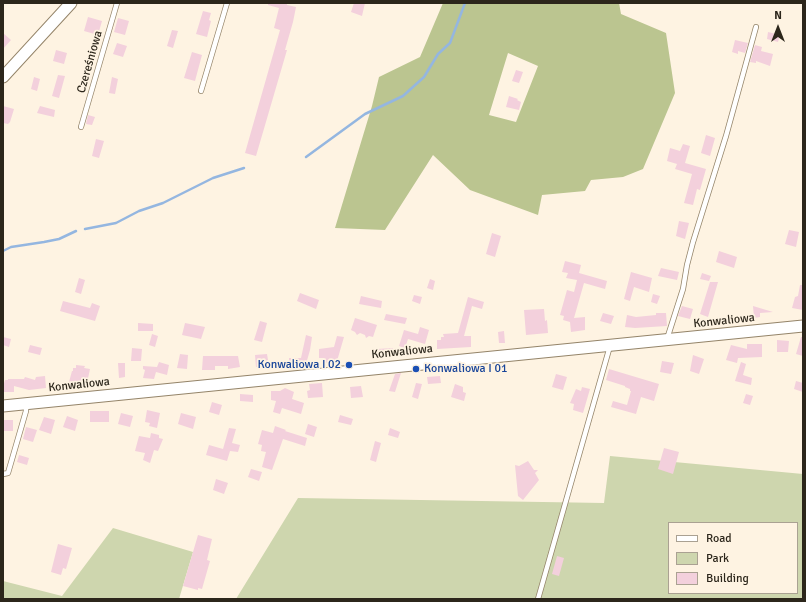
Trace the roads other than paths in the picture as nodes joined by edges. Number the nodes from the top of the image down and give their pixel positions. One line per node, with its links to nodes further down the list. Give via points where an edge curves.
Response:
1 (71, 3): 5 (street)
2 (117, 3): 7 (lane, Czereśniowa)
3 (227, 3): 6 (lane)
4 (756, 27): 9 (lane)
5 (3, 77)
6 (201, 91)
7 (81, 127)
8 (803, 326): 9 (street, Konwaliowa)
9 (667, 339): 10 (street, Konwaliowa)
10 (610, 345): 11 (street, Konwaliowa); 14 (lane)
11 (26, 403): 12 (street, Konwaliowa); 13 (lane, via 8,473)
12 (3, 406)
13 (3, 474)
14 (538, 599)

